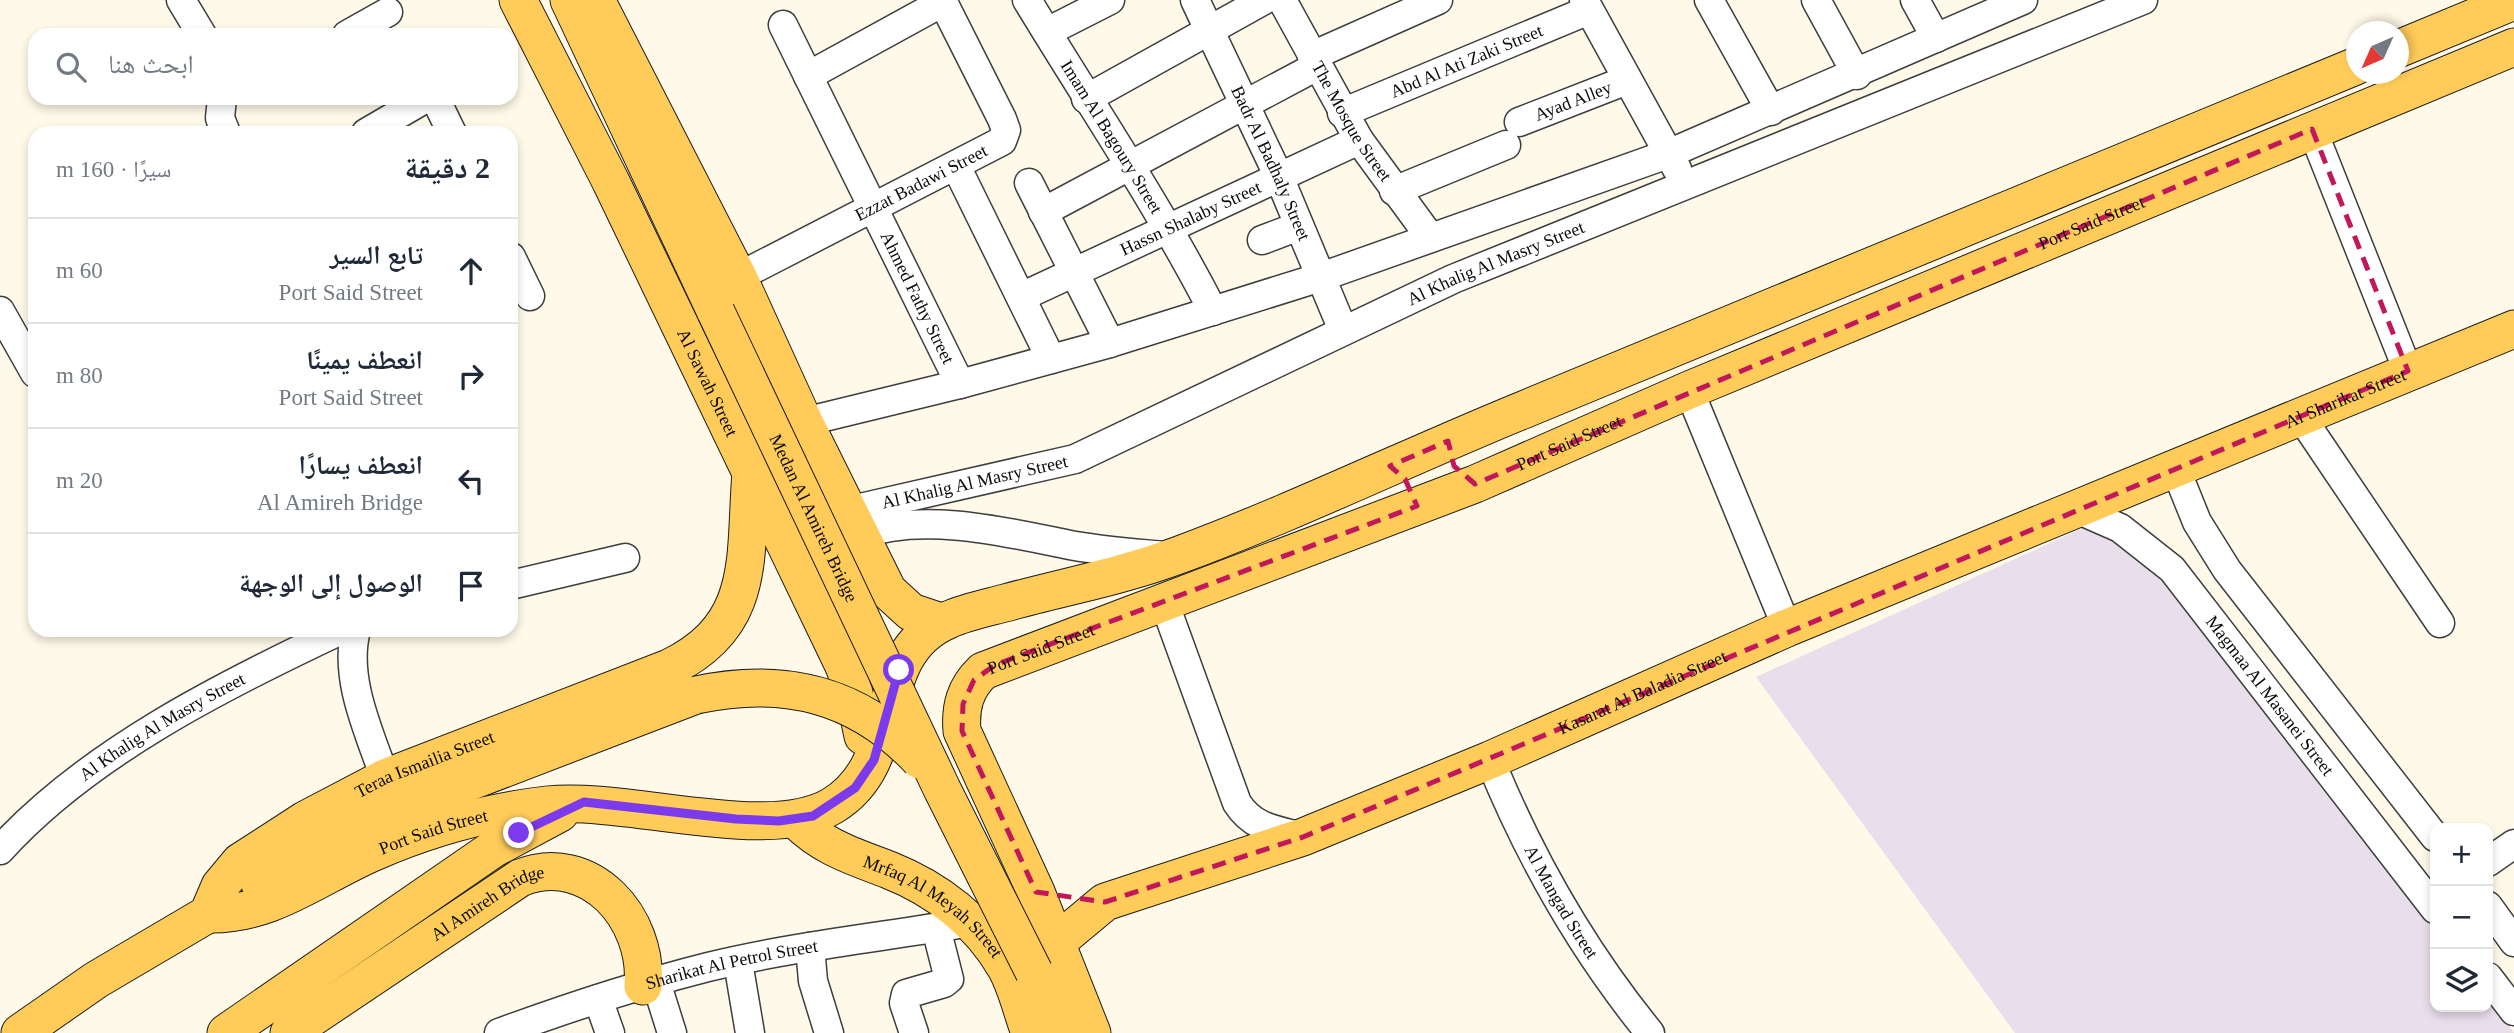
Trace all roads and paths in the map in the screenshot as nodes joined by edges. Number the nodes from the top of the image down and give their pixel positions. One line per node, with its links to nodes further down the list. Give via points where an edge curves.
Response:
1 (181, 0): 21 (street)
2 (518, 0): 77 (main road, Al Sawah Street)
3 (569, 0): 96 (main road, Medan Al Amireh Bridge, bridge)
4 (596, 0): 58 (main road)
5 (1027, 0): 24 (street, Imam Al Bagoury Street)
6 (1110, 0): 24 (street)
7 (1195, 0): 23 (street, Badr Al Badhaly Street)
8 (1264, 0): 23 (street)
9 (1282, 0): 28 (street, The Mosque Street)
10 (1438, 0): 28 (street)
11 (1709, 0): 37 (street)
12 (1816, 0): 30 (street)
13 (1915, 0): 25 (street)
14 (2023, 0): 25 (street)
15 (2143, 0): 48 (street, Al Khalig Al Masry Street)
16 (942, 1): 31 (street); 44 (street, Ezzat Badawi Street, via 1006,130 1002,141)
17 (2514, 1): 26 (main road)
18 (1587, 5): 32 (street); 38 (street, Abd Al Ati Zaki Street)
19 (390, 16): 22 (street)
20 (783, 25): 31 (street, Ahmed Fathy Street)
21 (198, 28)
22 (363, 28)
23 (1210, 30): 33 (street); 36 (street, Badr Al Badhaly Street)
24 (1046, 32): 33 (street, Imam Al Bagoury Street)
25 (1936, 38): 30 (street)
26 (2409, 45)
27 (2514, 47): 41 (main road, Port Said Street)
28 (1315, 61): 36 (street); 38 (street, The Mosque Street)
29 (2346, 71): 74 (main road, Port Said Street)
30 (1857, 75): 37 (street)
31 (808, 76): 50 (street, Ahmed Fathy Street)
32 (1628, 80): 43 (street); 49 (street, Ayad Alley)
33 (1086, 99): 45 (street, Imam Al Bagoury Street)
34 (414, 105): 39 (street)
35 (438, 105): 40 (street)
36 (1245, 105): 45 (street); 46 (street, Badr Al Badhaly Street)
37 (1771, 111): 43 (street)
38 (1342, 113): 42 (street, The Mosque Street)
39 (378, 126)
40 (449, 126)
41 (2312, 129): 69 (street); 71 (main road, Port Said Street)
42 (1359, 140): 46 (street, Hassn Shalaby Street); 49 (street, The Mosque Street)
43 (1668, 154): 48 (street); 54 (street)
44 (956, 166): 50 (street, Ezzat Badawi Street); 61 (street)
45 (1128, 166): 51 (street); 53 (street, Imam Al Bagoury Street)
46 (1279, 177): 52 (street, Badr Al Badhaly Street); 53 (street, Hassn Shalaby Street)
47 (1029, 183): 51 (street)
48 (1687, 187): 65 (street, Al Khalig Al Masry Street, via 1453,279)
49 (1394, 191): 54 (street, The Mosque Street)
50 (874, 209): 58 (street, Ezzat Badawi Street); 70 (street, Ahmed Fathy Street)
51 (1043, 212): 57 (street)
52 (1299, 226): 55 (street); 59 (street, Badr Al Badhaly Street)
53 (1171, 230): 57 (street, Hassn Shalaby Street); 63 (street, Imam Al Bagoury Street)
54 (1430, 237): 59 (street)
55 (1262, 240)
56 (518, 271): 60 (street)
57 (1073, 273): 61 (street, Hassn Shalaby Street); 66 (street)
58 (738, 277): 73 (main road)
59 (1321, 277): 63 (street); 65 (street, Badr Al Badhaly Street)
60 (530, 296)
61 (1021, 297): 67 (street)
62 (0, 311): 68 (street)
63 (1213, 311): 66 (street)
64 (2514, 329): 69 (main road, Al Sharikat Street)
65 (1343, 330): 81 (street, Al Khalig Al Masry Street, via 1075,459)
66 (1110, 343): 67 (street)
67 (1051, 359): 70 (street)
68 (28, 361)
69 (2408, 371): 72 (main road, Al Sharikat Street)
70 (960, 384): 73 (street)
71 (1689, 390): 78 (main road, Port Said Street); 90 (street)
72 (2301, 417): 76 (main road, Al Sharikat Street); 89 (street)
73 (804, 422): 81 (main road)
74 (1448, 441): 75 (main road, Port Said Street); 78 (main road, via 1454,466)
75 (1390, 466): 79 (main road, via 1405,479); 82 (main road, Port Said Street)
76 (2176, 470): 80 (main road, Kasarat Al Baladia Street); 99 (street, via 2197,522 2227,570)
77 (751, 472): 87 (main road, Al Sawah Street); 95 (main road, Teraa Ismailia Street, via 741,588 727,622 702,650 669,668)
78 (1475, 484): 79 (main road, Port Said Street)
79 (1416, 507): 86 (main road, Port Said Street)
80 (2079, 510): 90 (main road, Kasarat Al Baladia Street); 106 (street, Magmaa Al Masanei Street, via 2120,528 2172,569)
81 (853, 523): 82 (street, Port Said Street, via 872,530 977,528 1100,550); 85 (main road)
82 (1175, 556): 88 (main road, Port Said Street)
83 (625, 558): 84 (street)
84 (518, 583)
85 (888, 591): 87 (main road, via 874,618 855,626 834,623); 88 (main road, via 911,612)
86 (1164, 603): 100 (street, via 1237,803 1258,825); 104 (main road, Port Said Street, via 995,665 983,671 967,691 962,731)
87 (818, 609): 94 (main road, Al Sawah Street, via 854,692)
88 (941, 622): 94 (main road, Port Said Street, via 910,652 899,670 881,745)
89 (2440, 623)
90 (1787, 628): 93 (main road, Kasarat Al Baladia Street)
91 (326, 637): 102 (street, Al Khalig Al Masry Street, via 156,726 58,798)
92 (355, 637): 95 (street, via 356,685)
93 (1490, 760): 100 (main road, Kasarat Al Baladia Street); 131 (street, Al Mangad Street, via 1538,864 1571,921)
94 (865, 775): 98 (main road, Port Said Street, via 835,804)
95 (385, 778): 108 (main road, Teraa Ismailia Street, via 253,852 220,886)
96 (942, 789): 108 (main road, bridge, via 899,739 835,701 761,686 696,695 396,810); 129 (main road, Medan Al Amireh Bridge, bridge, via 1034,972)
97 (584, 802): 98 (main road, Port Said Street, via 736,819); 108 (main road, Port Said Street, via 508,811 434,829 366,855 265,907); 120 (main road, via 493,849)
98 (796, 820): 109 (main road, Mrfaq Al Meyah Street, via 833,850 924,886)
99 (2430, 832)
100 (1303, 836): 105 (main road, Kasarat Al Baladia Street)
101 (2514, 844): 103 (street)
102 (0, 850)
103 (2493, 859)
104 (1036, 892): 105 (main road, Kasarat Al Baladia Street); 110 (main road, Port Said Street)
105 (1105, 902): 110 (main road, Kasarat Al Baladia Street)
106 (2430, 903)
107 (2493, 913): 111 (street)
108 (208, 914): 119 (main road, via 96,980)
109 (953, 925): 112 (street, Sharikat Al Petrol Street); 127 (street, via 949,979 906,994 904,1003); 128 (main road, Mrfaq Al Meyah Street, via 1007,969)
110 (1057, 942): 130 (main road, Port Said Street)
111 (2514, 942)
112 (810, 947): 113 (street, Sharikat Al Petrol Street); 126 (street, via 813,981)
113 (738, 961): 114 (street, Sharikat Al Petrol Street); 125 (street)
114 (650, 984): 116 (street, Sharikat Al Petrol Street); 121 (main road, Al Amireh Bridge, via 634,926 616,902 578,877 533,873); 124 (street)
115 (2493, 984): 117 (street)
116 (598, 999): 118 (street, Sharikat Al Petrol Street); 123 (street)
117 (2514, 1011)
118 (538, 1027): 122 (street, Sharikat Al Petrol Street)
119 (20, 1033)
120 (226, 1033)
121 (289, 1033)
122 (500, 1033)
123 (610, 1033)
124 (672, 1033)
125 (750, 1033)
126 (830, 1033)
127 (914, 1033)
128 (1030, 1033)
129 (1058, 1033)
130 (1092, 1033)
131 (1650, 1033)

